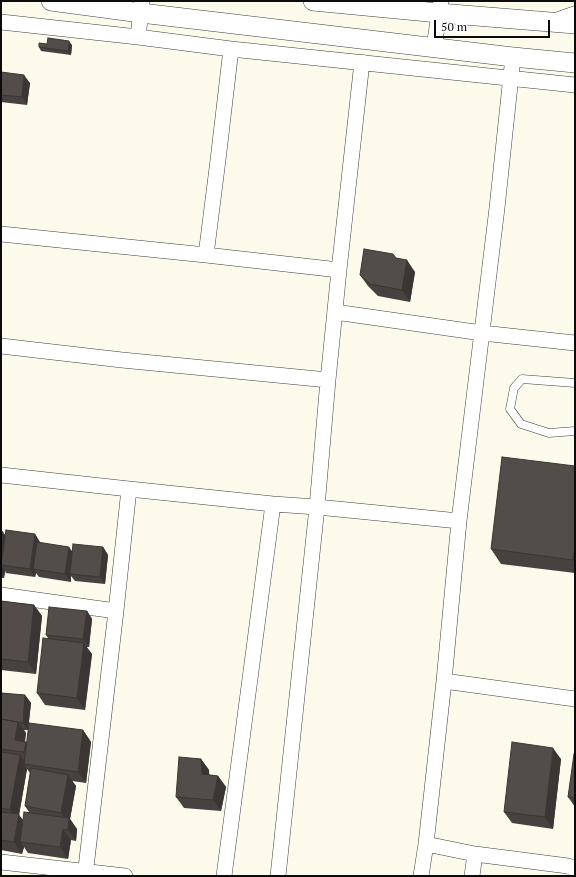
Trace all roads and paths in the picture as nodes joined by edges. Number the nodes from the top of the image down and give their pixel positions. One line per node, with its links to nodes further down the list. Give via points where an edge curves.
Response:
1 (51, 1): 3 (street)
2 (314, 1): 4 (street)
3 (142, 7): 9 (street); 10 (street)
4 (440, 7): 7 (street); 10 (street)
5 (575, 10): 7 (lane)
6 (1, 22): 9 (street)
7 (542, 22): 8 (street)
8 (575, 24)
9 (138, 37): 11 (street)
10 (434, 47): 12 (street)
11 (231, 48): 13 (street); 18 (street)
12 (513, 57): 14 (street); 15 (street)
13 (362, 62): 15 (street); 19 (street)
14 (575, 63)
15 (511, 78): 16 (street); 21 (street)
16 (575, 84)
17 (1, 234): 18 (street)
18 (206, 255): 19 (street)
19 (339, 270): 20 (street)
20 (335, 312): 21 (street); 24 (street)
21 (482, 333): 22 (street); 31 (street)
22 (575, 343)
23 (1, 346): 24 (street)
24 (328, 380): 30 (street)
25 (575, 382): 26 (lane, via 522,379 514,388 510,409 521,424 549,433)
26 (575, 431)
27 (1, 475): 28 (street)
28 (129, 490): 29 (street); 33 (street)
29 (273, 504): 30 (street); 42 (street)
30 (317, 507): 31 (street); 43 (street)
31 (460, 521): 34 (street)
32 (1, 596): 33 (street)
33 (116, 611): 40 (street)
34 (444, 681): 35 (street); 36 (street)
35 (575, 699)
36 (426, 844): 37 (street); 44 (street)
37 (475, 854): 39 (street); 45 (street)
38 (1, 862): 40 (street)
39 (575, 869)
40 (85, 874): 41 (street)
41 (125, 876)
42 (224, 876)
43 (278, 876)
44 (421, 876)
45 (472, 876)

